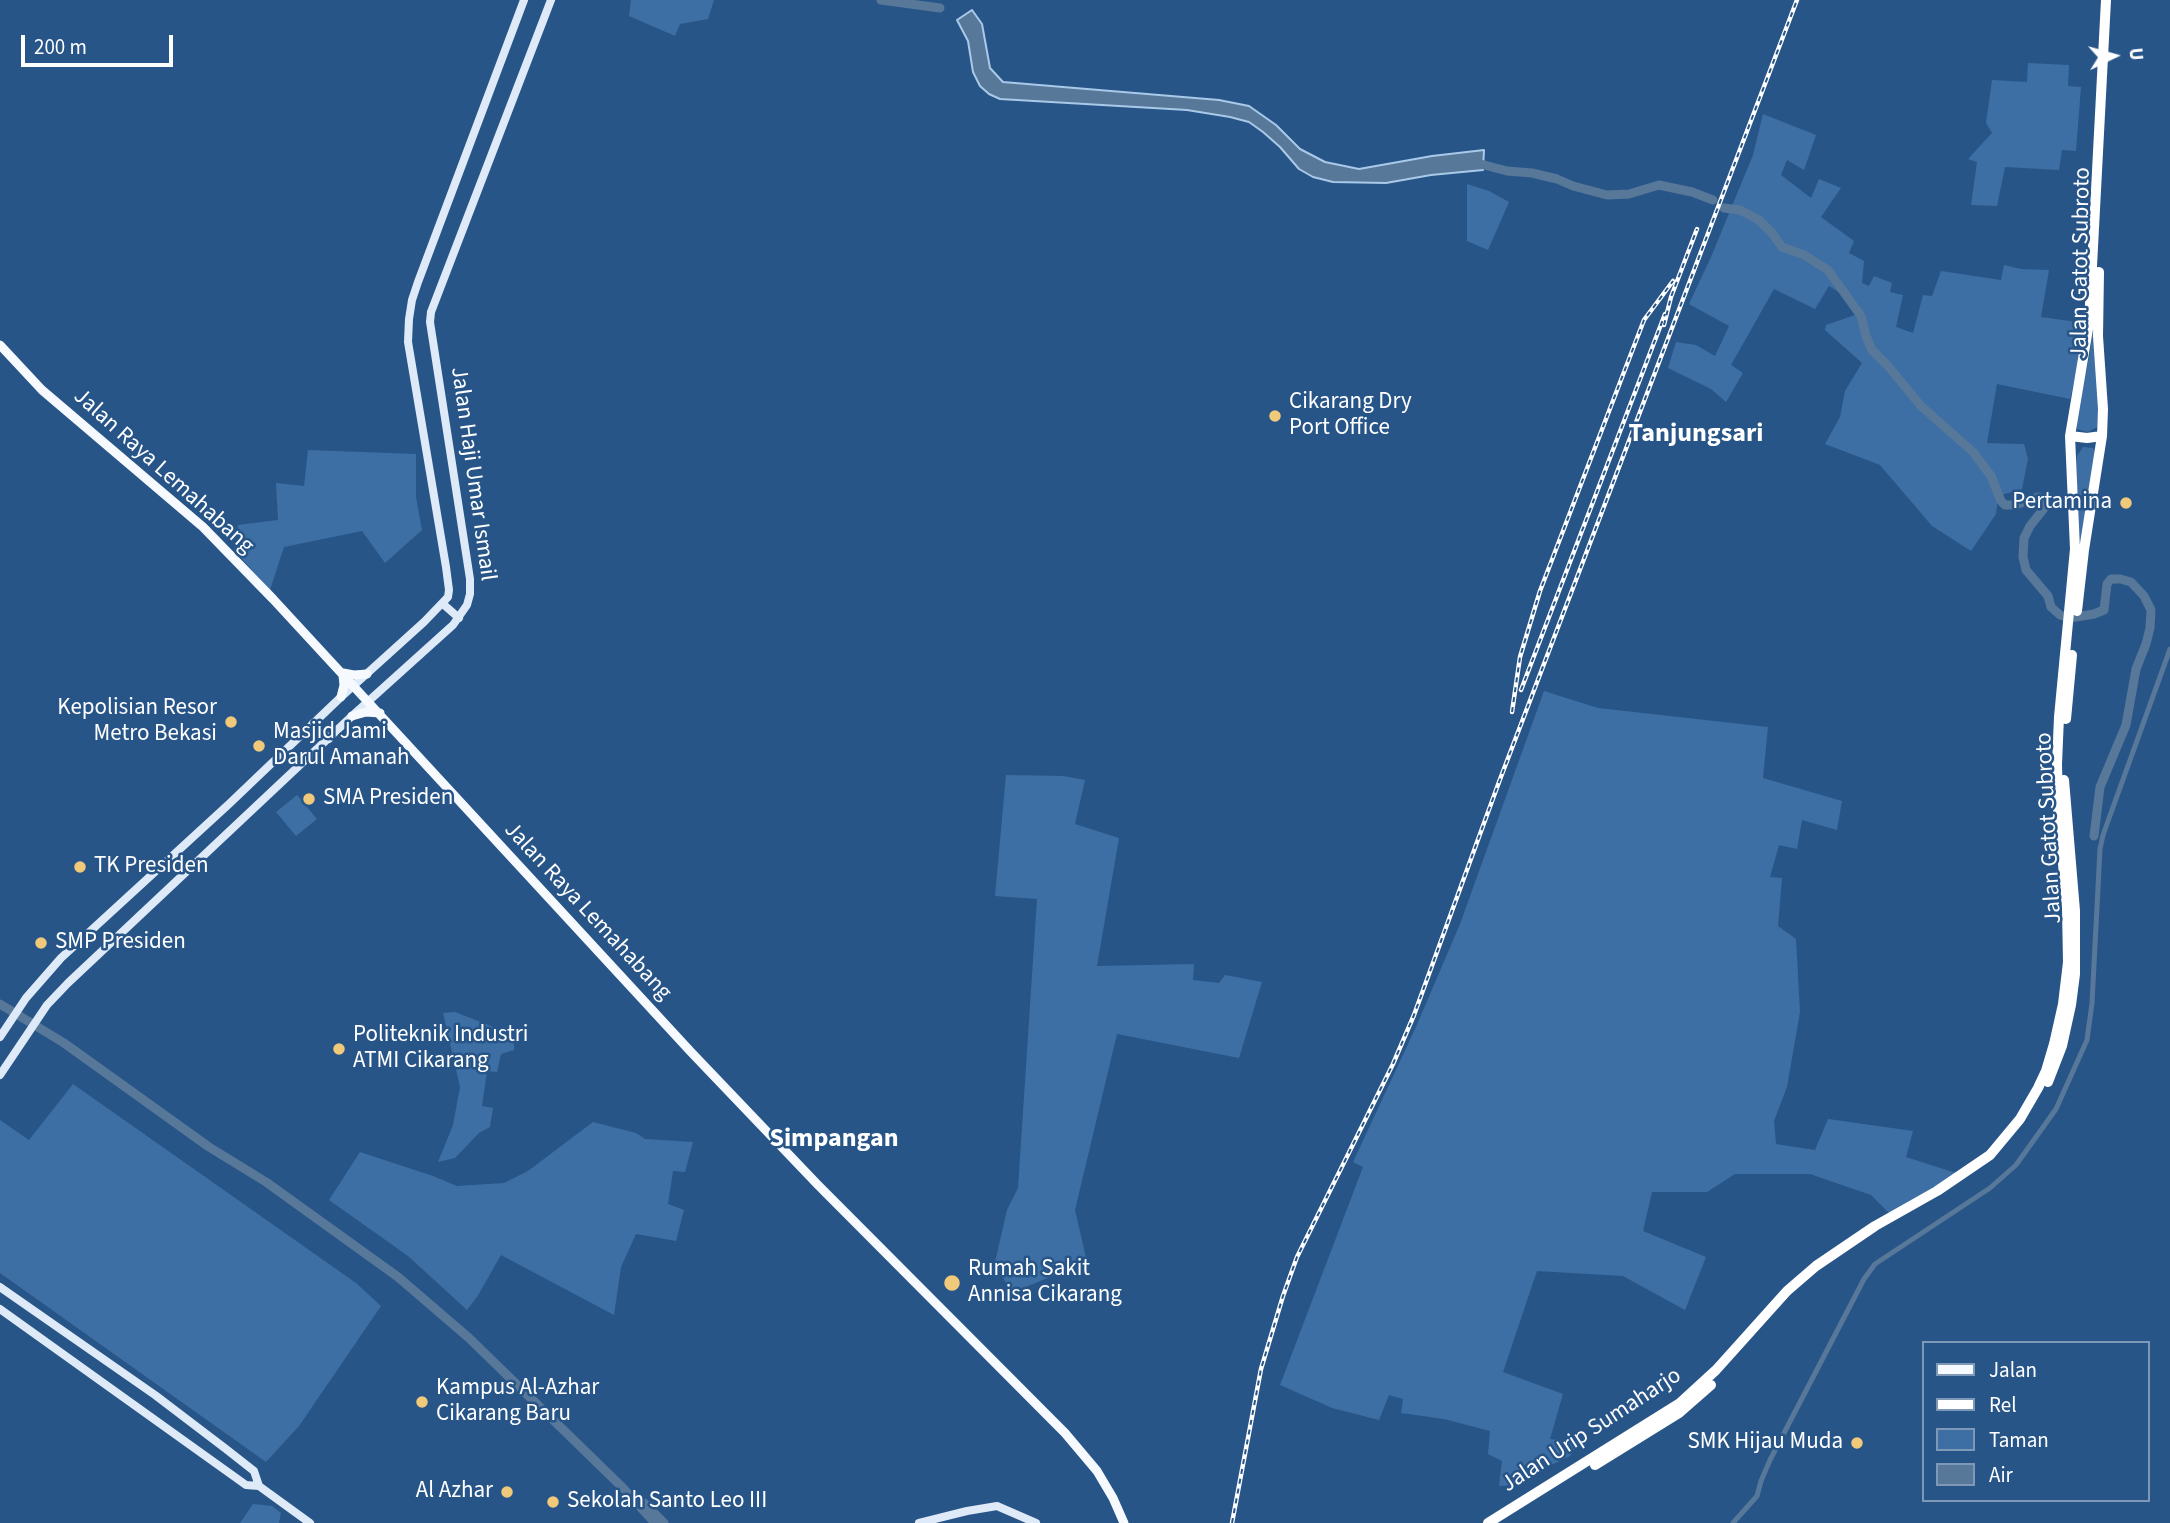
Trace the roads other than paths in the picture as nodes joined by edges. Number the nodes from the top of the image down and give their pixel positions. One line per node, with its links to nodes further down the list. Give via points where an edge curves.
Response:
1 (524, 0): 9 (main road, Jalan Haji Umar Ismail, via 418,282 409,319 408,342 449,590)
2 (551, 0): 10 (main road, Jalan Haji Umar Ismail, via 431,312 470,579 470,598)
3 (2106, 0): 6 (highway, Jalan Gatot Subroto, via 2089,323)
4 (2112, 0): 7 (highway, Jalan Gatot Subroto, via 2098,323)
5 (0, 345): 11 (main road, Jalan Raya Lemahabang, via 42,390 203,527)
6 (2070, 436): 7 (highway); 8 (highway, Jalan Gatot Subroto)
7 (2102, 436): 8 (highway, Jalan Gatot Subroto)
8 (2074, 603): 24 (highway, Jalan Gatot Subroto, via 2059,716 2057,775 2068,962 2054,1044 2038,1088 1990,1155 1816,1266 1787,1292)
9 (443, 604): 10 (main road); 12 (main road)
10 (459, 618): 15 (main road, Jalan Haji Umar Ismail)
11 (342, 672): 12 (main road); 13 (main road, Jalan Raya Lemahabang); 14 (main road)
12 (367, 674): 13 (main road)
13 (354, 685): 14 (main road); 15 (main road, Jalan Raya Lemahabang)
14 (341, 697): 18 (main road)
15 (369, 701): 16 (main road, Jalan Raya Lemahabang); 17 (main road, Jalan Haji Umar Ismail)
16 (380, 713): 17 (main road); 29 (main road, Jalan Raya Lemahabang, via 691,1052 1065,1433 1097,1471)
17 (352, 716): 19 (main road, Jalan Haji Umar Ismail)
18 (313, 723): 19 (main road); 20 (main road, via 61,958)
19 (328, 739): 21 (main road, Jalan Haji Umar Ismail, via 84,967 39,1016)
20 (0, 1037)
21 (0, 1075)
22 (0, 1287): 25 (main road, via 226,1449 254,1471)
23 (0, 1309): 25 (main road, via 246,1485)
24 (1719, 1372): 30 (highway, Jalan Urip Sumaharjo, via 1672,1408); 31 (highway, Jalan Urip Sumaharjo, via 1678,1413)
25 (259, 1486): 26 (main road)
26 (310, 1523)
27 (919, 1523): 28 (main road, via 998,1506)
28 (1036, 1523)
29 (1124, 1523)
30 (1489, 1523)
31 (1502, 1523)

